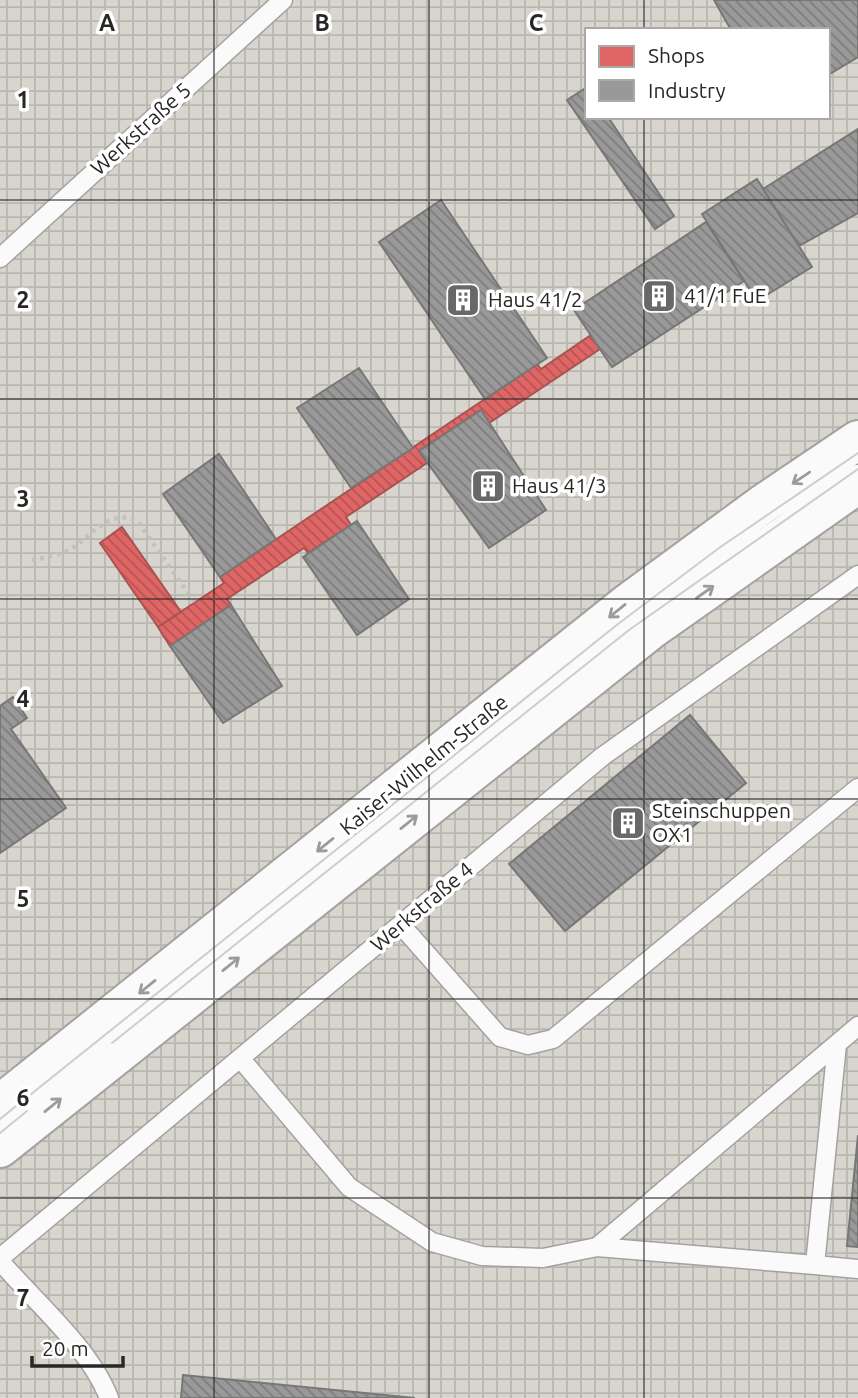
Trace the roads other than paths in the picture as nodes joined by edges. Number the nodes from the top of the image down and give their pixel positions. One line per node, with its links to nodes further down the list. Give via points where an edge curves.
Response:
1 (283, 0): 2 (lane, Werkstraße 5)
2 (0, 258)
3 (858, 440): 11 (main road, Kaiser-Wilhelm-Straße, one-way to 11, via 628,603)
4 (858, 484): 12 (main road, Kaiser-Wilhelm-Straße, one-way to 4, via 652,629)
5 (858, 575): 7 (lane, Werkstraße 4, via 603,756)
6 (858, 788): 7 (lane, via 553,1039 527,1045 500,1037)
7 (401, 925): 10 (lane, Werkstraße 4)
8 (858, 1026): 9 (lane)
9 (837, 1044): 13 (lane); 15 (lane)
10 (240, 1058): 13 (lane, via 349,1187 432,1242 482,1256 543,1258); 14 (lane, Werkstraße 4)
11 (0, 1104)
12 (0, 1148)
13 (597, 1247): 15 (lane)
14 (0, 1259): 17 (lane, via 72,1339)
15 (815, 1265): 16 (lane)
16 (858, 1269)
17 (109, 1398)

